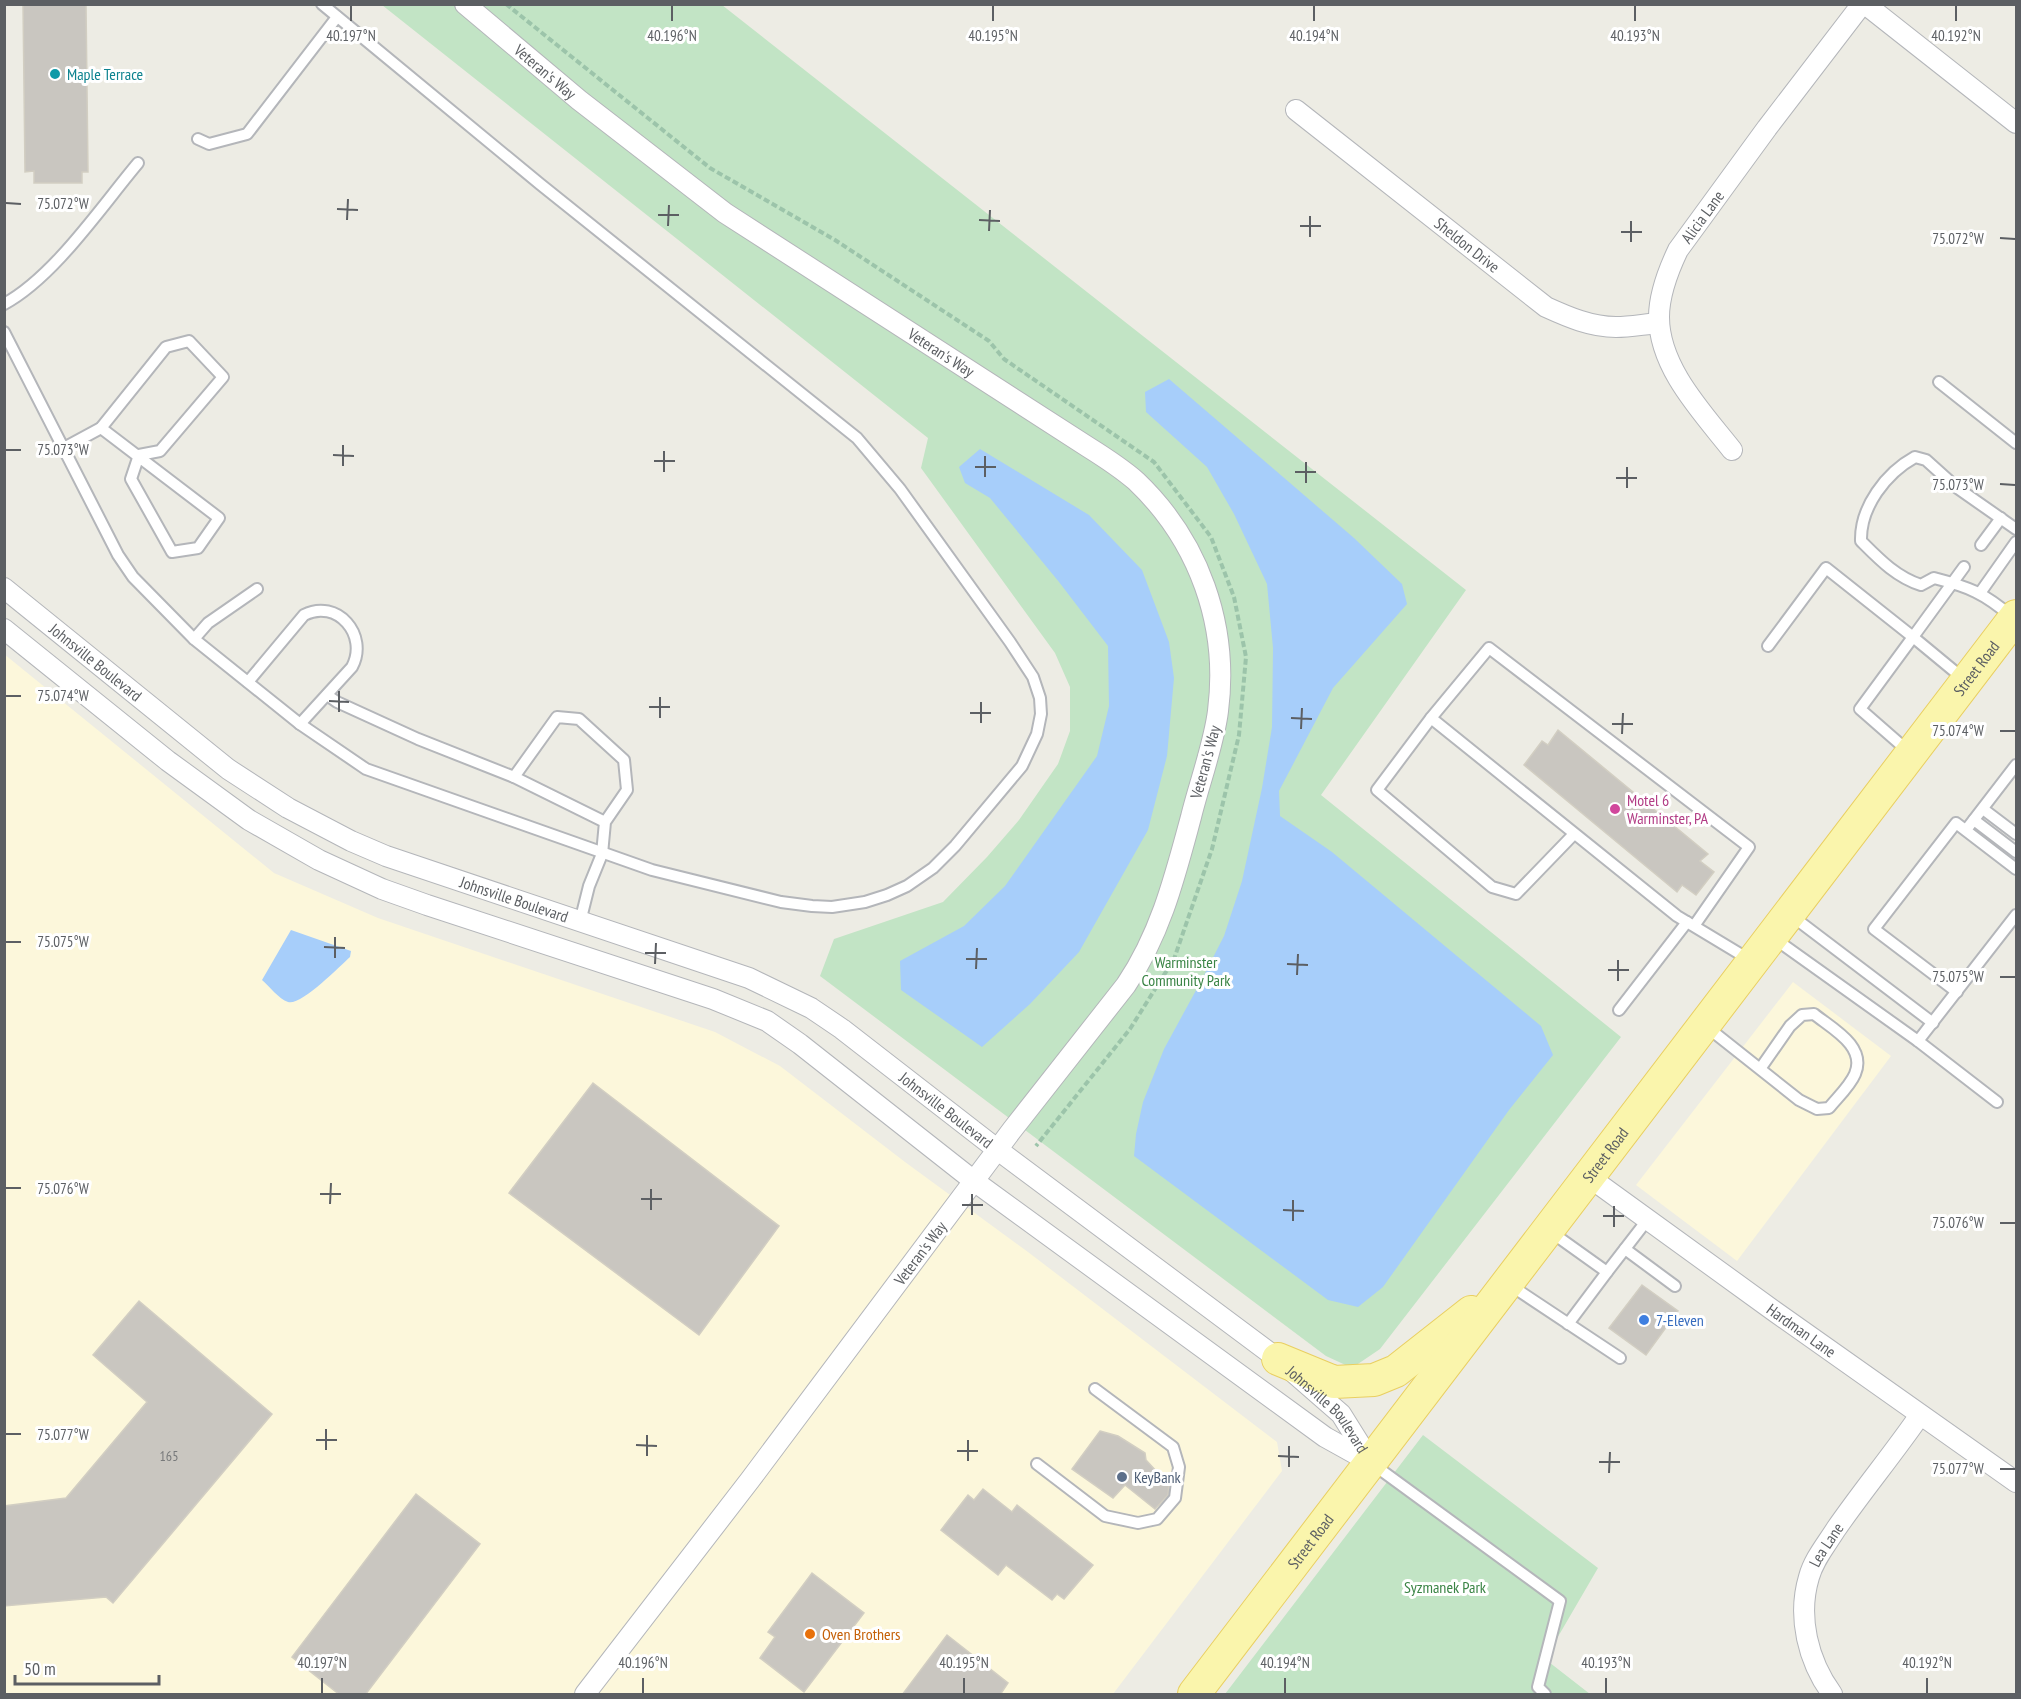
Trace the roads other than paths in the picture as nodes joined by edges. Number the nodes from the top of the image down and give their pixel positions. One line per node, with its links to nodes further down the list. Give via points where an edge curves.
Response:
1 (322, 4): 4 (lane)
2 (465, 4): 61 (street, Veteran's Way, via 579,100 725,213 1113,463 1157,503 1196,565 1209,597 1220,647 1219,700 1166,908 1141,963 1126,985)
3 (1863, 4): 6 (street); 10 (street, Alicia Lane, via 1678,250 1661,298)
4 (338, 17): 7 (lane, via 248,134 209,144); 47 (lane, via 856,438 900,489 1010,642 1033,677 1040,698 1037,734 1022,766 933,868 887,895 843,905 781,902)
5 (1296, 110): 10 (street, Sheldon Drive, via 1546,307 1599,326)
6 (2016, 123)
7 (198, 139)
8 (138, 163): 9 (lane, via 62,255 21,295)
9 (4, 304)
10 (1659, 323): 16 (street, Alicia Lane, via 1680,384)
11 (4, 333): 15 (lane)
12 (1939, 382): 14 (lane)
13 (101, 428): 15 (lane); 17 (lane); 17 (lane, via 166,347 189,341 223,377 160,451)
14 (2016, 443)
15 (64, 448): 30 (lane, via 123,563)
16 (1732, 450)
17 (138, 455): 17 (lane, via 131,479 172,552 198,548 219,518)
18 (2001, 518): 19 (lane); 21 (lane); 23 (lane, via 1956,487 1926,460 1915,457 1888,478 1865,515 1861,541 1906,580 1921,585 1934,578)
19 (2016, 529)
20 (2016, 542): 26 (lane)
21 (1981, 545)
22 (1964, 567): 23 (lane)
23 (1952, 583): 26 (lane); 29 (lane)
24 (4, 588): 50 (street, Johnsville Boulevard, via 228,769 288,808 386,856)
25 (257, 589): 30 (lane, via 208,623)
26 (1980, 593): 27 (lane)
27 (2015, 617): 32 (main road, Street Road)
28 (4, 629): 63 (street, Johnsville Boulevard, via 168,761 289,844 382,889 713,999 767,1021)
29 (1912, 638): 31 (lane, via 1826,568); 32 (lane); 37 (lane, via 1860,709)
30 (194, 639): 33 (lane)
31 (1768, 646)
32 (1966, 681): 37 (main road, Street Road)
33 (248, 682): 34 (lane, via 304,615 313,610 326,611 353,628 357,646 352,667); 36 (lane)
34 (327, 695): 36 (lane); 39 (lane, via 418,739)
35 (1431, 718): 44 (lane); 44 (lane, via 1377,790 1492,887 1516,894); 51 (lane, via 1489,648 1749,847)
36 (300, 724): 47 (lane, via 366,769)
37 (1911, 753): 52 (main road, Street Road)
38 (2016, 765): 40 (lane)
39 (514, 777): 42 (lane); 42 (lane, via 557,717 579,719 624,760 627,790)
40 (1983, 809): 41 (lane); 45 (lane)
41 (1974, 820): 43 (lane); 46 (lane)
42 (605, 822): 47 (lane)
43 (1966, 830): 48 (lane); 54 (lane, via 1956,823 1874,929)
44 (1574, 834): 51 (lane)
45 (2016, 834)
46 (2016, 852)
47 (602, 854): 50 (lane)
48 (2016, 869)
49 (2016, 915): 54 (lane)
50 (580, 922): 61 (street, Johnsville Boulevard, via 749,978 811,1008)
51 (1691, 924): 53 (lane); 55 (lane)
52 (1780, 925): 53 (main road, Street Road); 56 (lane); 58 (lane, via 1802,960)
53 (1753, 961): 57 (main road, Street Road)
54 (1957, 992): 56 (lane)
55 (1619, 1010)
56 (1933, 1023): 58 (lane)
57 (1705, 1025): 59 (lane); 62 (main road, Street Road)
58 (1918, 1041): 60 (lane)
59 (1760, 1069): 59 (lane, via 1798,1100 1817,1109 1829,1108 1855,1074 1857,1056 1850,1042 1814,1014 1802,1015)
60 (1997, 1102)
61 (998, 1150): 63 (street, Veteran's Way); 71 (street, Johnsville Boulevard)
62 (1589, 1176): 64 (street, Hardman Lane); 65 (main road, Street Road)
63 (974, 1180): 75 (street, Johnsville Boulevard, via 1325,1437); 78 (street, Veteran's Way)
64 (1648, 1219): 66 (lane); 74 (street, Hardman Lane)
65 (1548, 1230): 67 (lane); 68 (main road, Street Road)
66 (1624, 1249): 67 (lane); 69 (lane)
67 (1606, 1272): 70 (lane)
68 (1508, 1283): 70 (lane); 71 (main road, via 1396,1371 1374,1380 1334,1382); 75 (main road, Street Road)
69 (1675, 1286)
70 (1568, 1324): 72 (lane)
71 (1278, 1359): 75 (street, Johnsville Boulevard, via 1341,1414)
72 (1620, 1359)
73 (1095, 1389): 76 (lane, via 1173,1447 1179,1467 1175,1498 1157,1519 1138,1523 1105,1516)
74 (1920, 1415): 77 (street, Hardman Lane); 81 (street, Lea Lane, via 1850,1509 1809,1576 1805,1595 1807,1635 1812,1658)
75 (1371, 1462): 79 (main road, Street Road); 80 (lane, via 1560,1601 1538,1687)
76 (1037, 1464)
77 (2016, 1482)
78 (585, 1695)
79 (1194, 1695)
80 (1545, 1695)
81 (1832, 1695)

